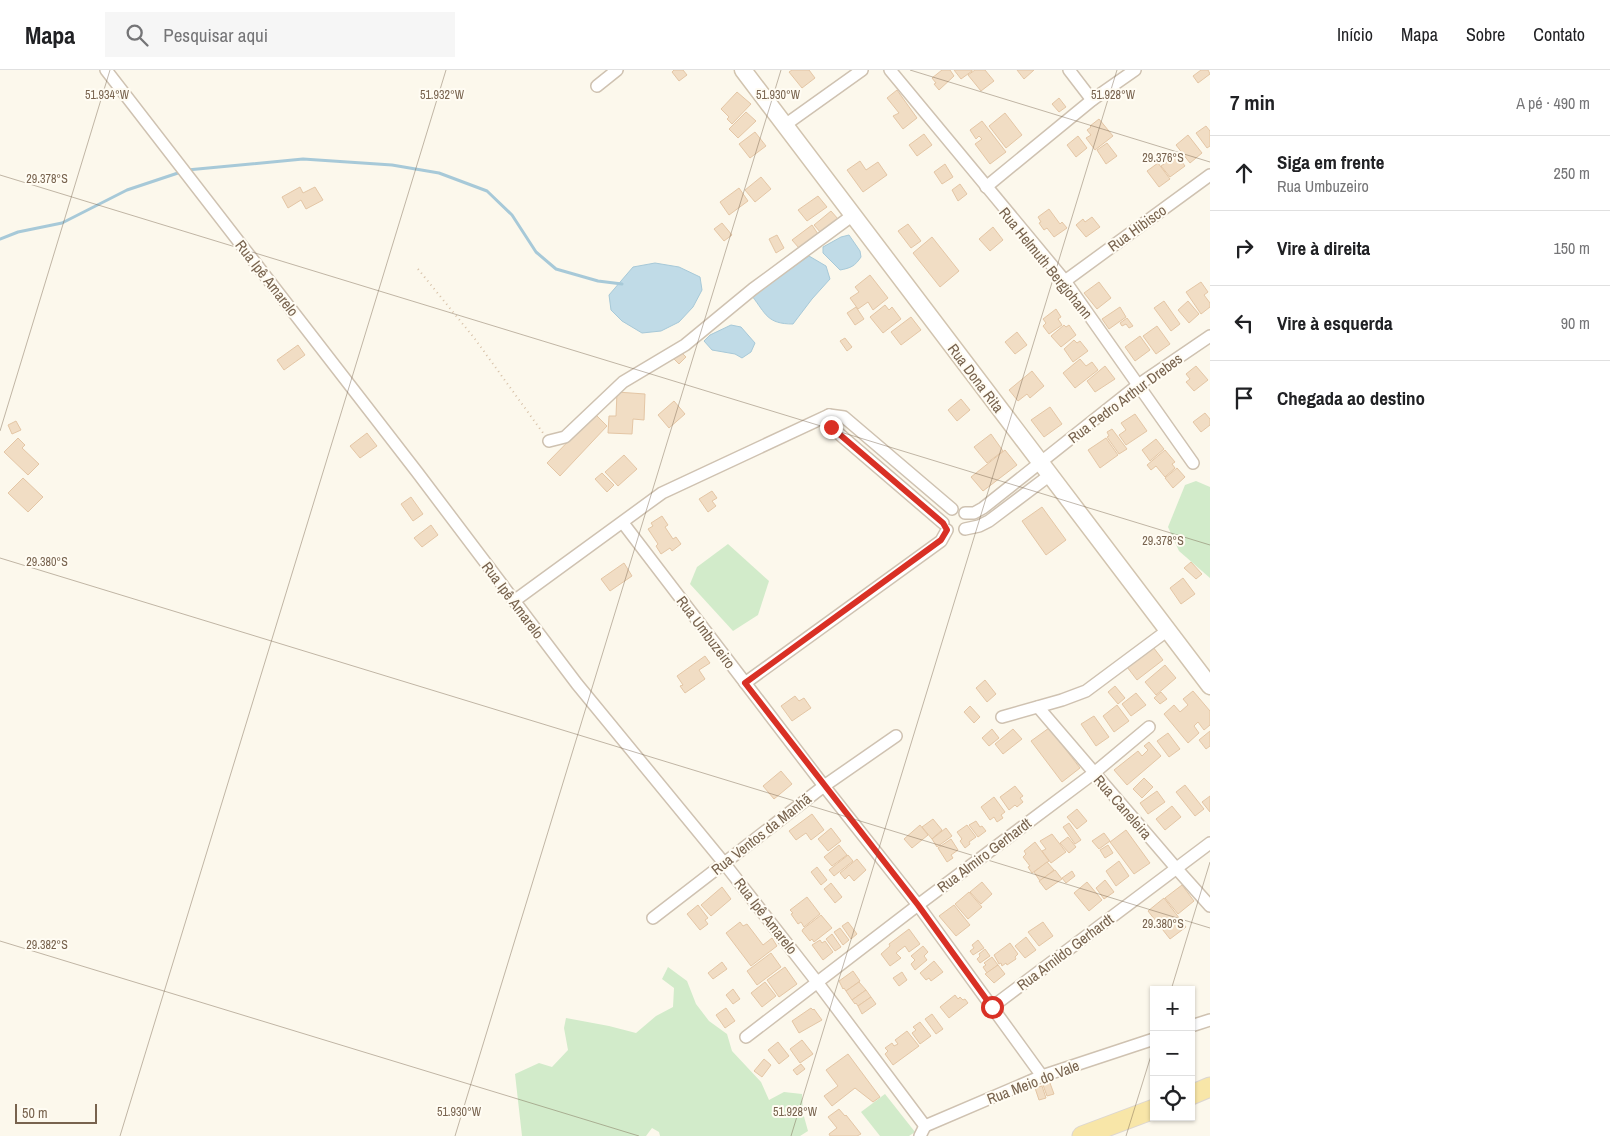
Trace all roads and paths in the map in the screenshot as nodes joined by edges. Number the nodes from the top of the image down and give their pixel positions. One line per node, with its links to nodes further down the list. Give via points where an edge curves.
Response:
1 (106, 70): 29 (street, Rua Ipê Amarelo)
2 (617, 70): 8 (street)
3 (743, 70): 10 (main road, Rua Dona Rita)
4 (862, 70): 10 (street)
5 (890, 70): 12 (street, Rua Helmuth Bergjohann)
6 (1069, 70): 9 (street)
7 (1135, 70): 9 (street)
8 (597, 86)
9 (1092, 100): 12 (street)
10 (785, 125): 13 (main road, Rua Dona Rita)
11 (1210, 175): 15 (street, Rua Hibisco)
12 (986, 187): 15 (street, Rua Helmuth Bergjohann)
13 (853, 215): 19 (street, via 752,289 685,345 623,382 565,437); 23 (main road, Rua Dona Rita)
14 (418, 269): 19 (path, via 475,339)
15 (1065, 281): 17 (street, Rua Helmuth Bergjohann)
16 (1210, 336): 17 (street, Rua Pedro Arthur Drebes)
17 (1138, 385): 22 (street, Rua Helmuth Bergjohann); 23 (street, Rua Pedro Arthur Drebes)
18 (829, 415): 20 (street, via 844,417); 21 (street, via 831,427); 26 (street, via 662,494)
19 (549, 441)
20 (880, 446): 21 (street); 24 (street)
21 (868, 458): 27 (street)
22 (1193, 463)
23 (1045, 468): 25 (street, via 983,508); 28 (street, via 989,520); 30 (main road, Rua Dona Rita)
24 (952, 509): 25 (street); 27 (street, via 945,514)
25 (965, 513): 28 (street, via 968,522)
26 (623, 523): 29 (street); 31 (street, Rua Umbuzeiro)
27 (945, 527): 28 (street, via 955,534); 31 (street, via 941,540)
28 (965, 529)
29 (514, 602): 40 (street, Rua Ipê Amarelo)
30 (1168, 630): 32 (main road, Rua Dona Rita); 33 (street, via 1086,691)
31 (745, 683): 38 (street, Rua Umbuzeiro)
32 (1210, 686)
33 (1038, 707): 34 (street); 37 (street, Rua Caneleira)
34 (1002, 717)
35 (1150, 727): 37 (street, Rua Almiro Gerhardt)
36 (896, 736): 38 (street, Rua Ventos da Manhã)
37 (1094, 773): 41 (street, Rua Caneleira); 42 (street, Rua Almiro Gerhardt)
38 (824, 786): 40 (street, Rua Ventos da Manhã); 42 (street, Rua Umbuzeiro)
39 (1210, 843): 41 (street, Rua Arnildo Gerhardt)
40 (724, 863): 44 (street, Rua Ventos da Manhã); 45 (street, Rua Ipê Amarelo)
41 (1176, 868): 43 (street, Rua Caneleira); 46 (street, Rua Arnildo Gerhardt)
42 (918, 905): 45 (street, Rua Almiro Gerhardt); 46 (street, Rua Umbuzeiro)
43 (1210, 906)
44 (653, 918)
45 (818, 982): 49 (street, Rua Almiro Gerhardt); 55 (street, Rua Ipê Amarelo)
46 (992, 1007): 51 (street, Rua Umbuzeiro)
47 (1210, 1020): 48 (street)
48 (1195, 1025)
49 (746, 1037)
50 (1150, 1040): 51 (street, Rua Meio do Vale)
51 (1042, 1076): 55 (street, Rua Meio do Vale)
52 (1210, 1088): 53 (main road)
53 (1195, 1094)
54 (1150, 1110): 56 (main road)
55 (923, 1131)
56 (1082, 1136)

